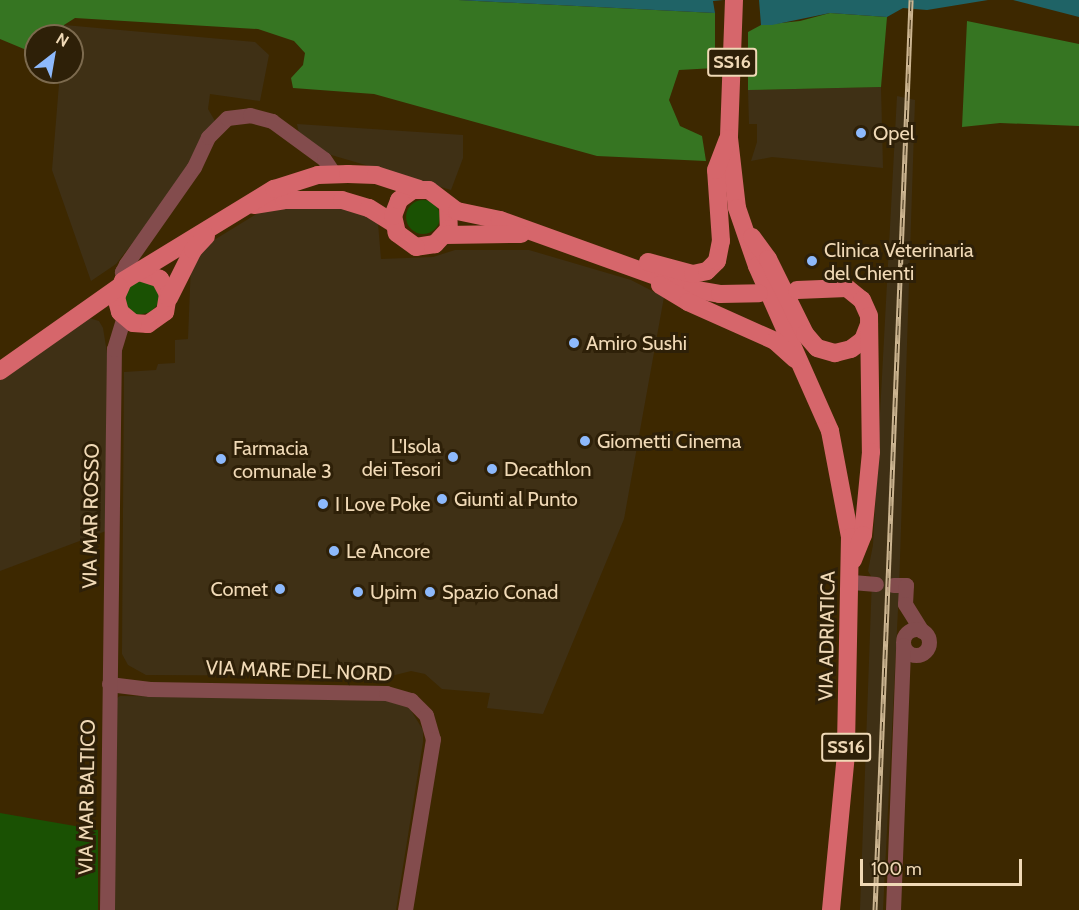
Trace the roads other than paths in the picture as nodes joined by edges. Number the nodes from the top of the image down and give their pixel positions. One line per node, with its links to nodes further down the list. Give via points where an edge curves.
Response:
1 (734, 0): 2 (main road, SS16)
2 (729, 131): 8 (main road, SS16); 12 (main road, via 716,170 721,241 713,265 693,274 646,262)
3 (334, 174): 4 (main road, via 376,176); 6 (main road, via 287,183); 14 (street, via 324,159 272,121 250,115 227,118 208,137 194,167 126,264 122,272)
4 (419, 189): 5 (main road, via 437,193); 7 (main road, via 399,200)
5 (448, 205): 10 (main road, via 451,222); 11 (main road)
6 (241, 210): 7 (main road, via 284,200 342,200 369,208); 9 (main road)
7 (393, 223): 10 (main road, via 400,237 417,247 431,246)
8 (741, 224): 20 (main road, via 768,259 805,334 817,348 836,353 851,349 863,339); 21 (main road, SS16)
9 (214, 228): 14 (main road); 17 (main road, via 194,250)
10 (445, 235): 11 (main road)
11 (538, 235): 12 (main road)
12 (622, 264): 13 (main road)
13 (645, 272): 16 (main road, via 706,292); 21 (main road, via 688,302 775,341)
14 (128, 279): 17 (main road, via 160,279); 18 (main road); 19 (main road, via 116,300)
15 (797, 290): 20 (main road, via 833,286 852,290 865,303)
16 (759, 293)
17 (168, 298): 19 (main road, via 159,318)
18 (88, 312): 19 (main road, via 105,310); 22 (main road)
19 (128, 318): 30 (street, VIA MAR ROSSO, via 114,349)
20 (869, 324): 23 (main road, via 872,435 868,497 864,535)
21 (804, 369): 23 (main road, VIA ADRIATICA / SS16, via 827,422 839,464)
22 (0, 371)
23 (851, 573): 24 (street); 33 (main road, VIA ADRIATICA / SS16, via 844,795)
24 (876, 584)
25 (899, 585): 26 (street, via 905,604)
26 (922, 631): 27 (street, via 910,631); 28 (street, via 929,644)
27 (903, 645): 28 (street, via 911,654); 29 (street)
28 (918, 655): 29 (street)
29 (901, 682): 34 (street)
30 (109, 684): 31 (street, VIA MAR BALTICO); 32 (street, VIA MARE DEL NORD, via 150,689 386,693 417,705 429,722 433,740)
31 (107, 910)
32 (405, 910)
33 (831, 910)
34 (893, 910)

